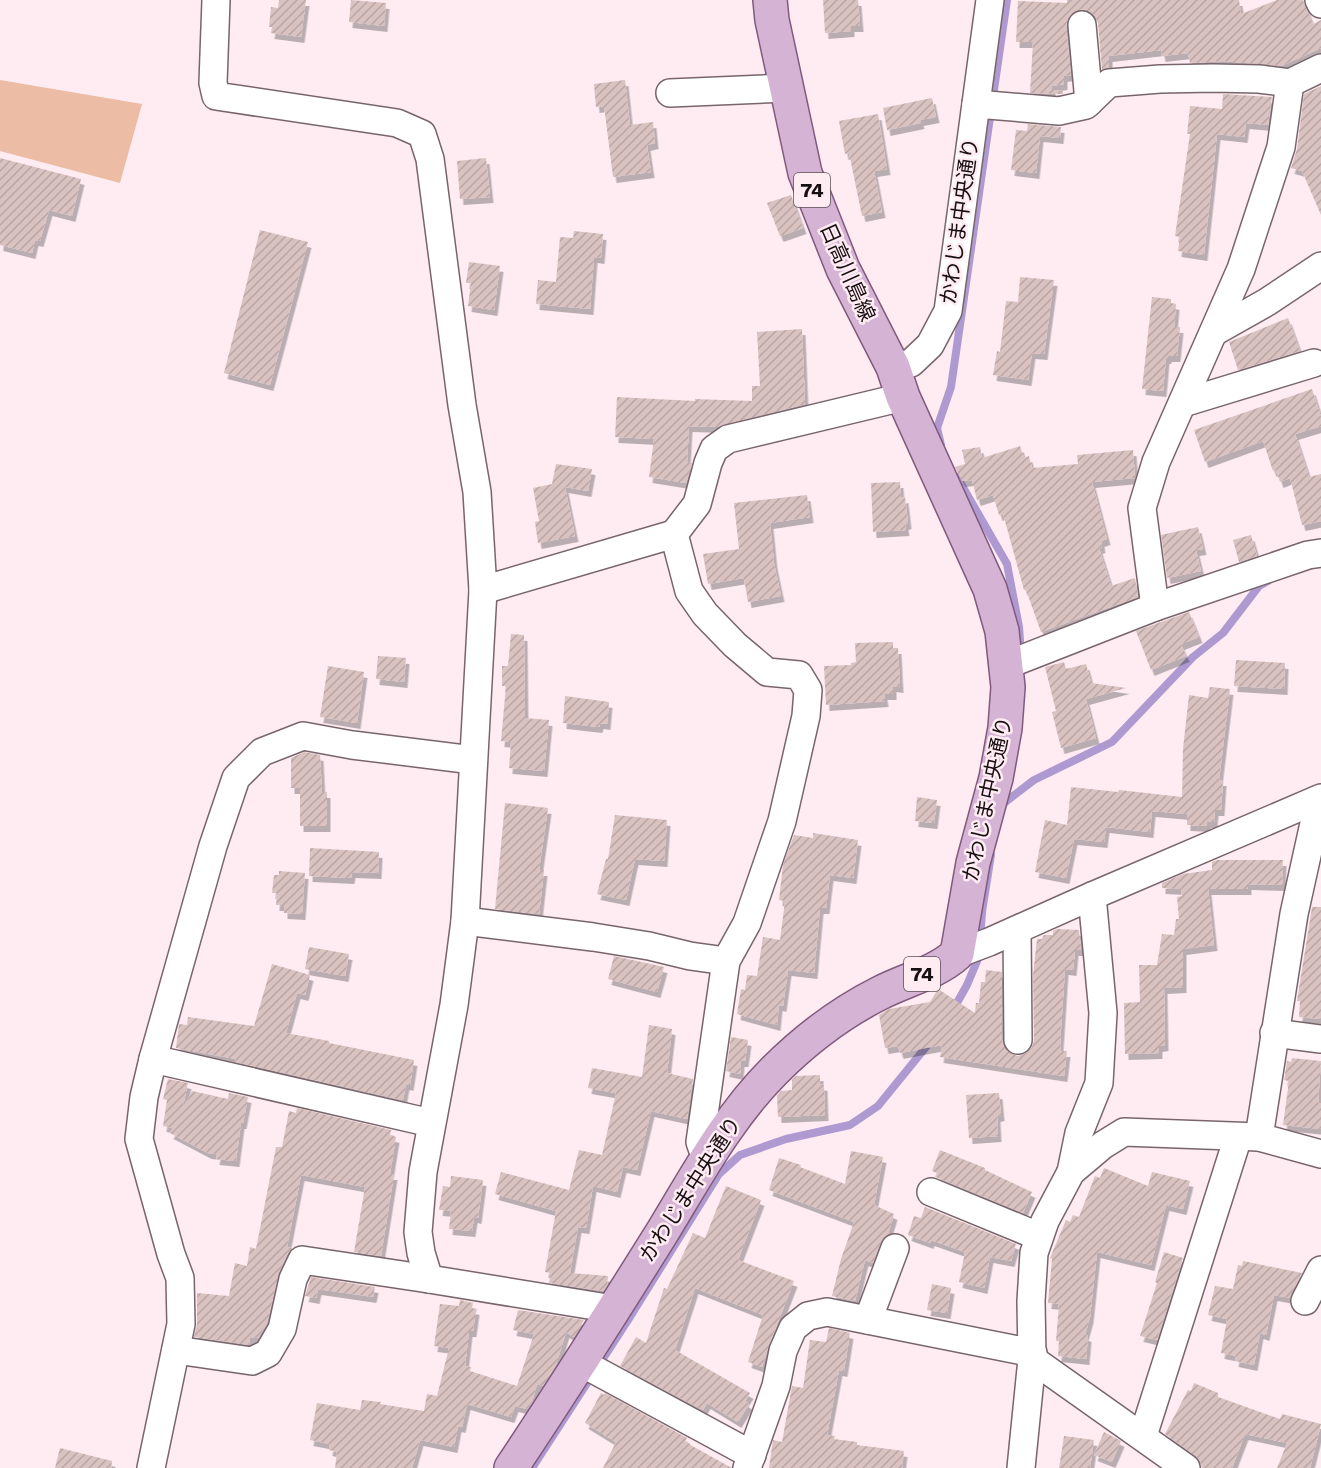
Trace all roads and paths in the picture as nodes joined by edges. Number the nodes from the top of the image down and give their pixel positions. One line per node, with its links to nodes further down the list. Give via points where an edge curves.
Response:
1 (216, 0): 18 (street, via 216,96 397,123 422,134 435,190 477,492)
2 (770, 0): 7 (main road, 日高川島線 / 74)
3 (990, 0): 10 (street, かわじま中央通り)
4 (1082, 25): 9 (street)
5 (1321, 68): 6 (street)
6 (1290, 83): 9 (street, via 1212,78 1109,83); 12 (street, via 1281,147 1241,269)
7 (786, 88): 8 (street); 14 (main road, 日高川島線 / 74, via 805,173 843,269)
8 (670, 93)
9 (1089, 102): 10 (street, via 1059,111)
10 (976, 104): 14 (street, かわじま中央通り, via 948,311 930,345)
11 (1321, 266): 12 (street)
12 (1214, 332): 15 (street)
13 (1314, 363): 15 (street)
14 (898, 382): 16 (street, via 729,439 714,449 697,504); 20 (main road, かわじま中央通り / 74, via 990,589 1002,631)
15 (1183, 403): 19 (street, via 1156,462 1142,508)
16 (674, 534): 18 (street); 27 (street, via 689,591 705,614 767,672 799,675 808,690 783,821 747,923)
17 (1321, 553): 19 (street)
18 (483, 590): 21 (street)
19 (1155, 607): 20 (street)
20 (1005, 666): 26 (main road, かわじま中央通り / 74, via 1005,728 973,863)
21 (473, 760): 24 (street); 31 (street, via 303,736 262,752 236,778)
22 (1319, 799): 23 (street); 28 (street)
23 (1092, 896): 25 (street); 32 (street, via 1103,1013 1099,1083)
24 (465, 921): 27 (street, via 615,940); 33 (street)
25 (1017, 930): 26 (street); 30 (street)
26 (957, 954): 37 (main road, かわじま中央通り / 74, via 948,962 869,998 808,1041 774,1071 731,1121)
27 (726, 961): 37 (street, via 700,1142)
28 (1274, 1033): 29 (street); 35 (street)
29 (1321, 1039)
30 (1018, 1040)
31 (153, 1059): 33 (street); 47 (street, via 139,1139 180,1278 181,1324)
32 (1095, 1091): 34 (street); 38 (street, via 1079,1133)
33 (431, 1123): 43 (street, via 418,1232)
34 (1124, 1132): 35 (street); 38 (street)
35 (1248, 1137): 36 (street); 50 (street)
36 (1321, 1154)
37 (706, 1159): 45 (main road, かわじま中央通り / 74)
38 (1071, 1172): 40 (street)
39 (931, 1192): 40 (street)
40 (1038, 1236): 48 (street, via 1032,1270)
41 (895, 1248): 46 (street)
42 (1321, 1270): 44 (street)
43 (429, 1279): 45 (street, via 601,1307); 47 (street, via 302,1260 293,1279 282,1329 268,1353 252,1361)
44 (1305, 1301)
45 (611, 1313): 49 (main road, かわじま中央通り / 74)
46 (868, 1320): 48 (street); 51 (street, via 827,1312 808,1316 792,1328)
47 (176, 1350): 52 (street)
48 (1032, 1356): 50 (street); 54 (street)
49 (580, 1362): 51 (street); 53 (main road, かわじま中央通り / 74)
50 (1143, 1436): 55 (street)
51 (749, 1462)
52 (151, 1468)
53 (511, 1468)
54 (1021, 1468)
55 (1186, 1468)

